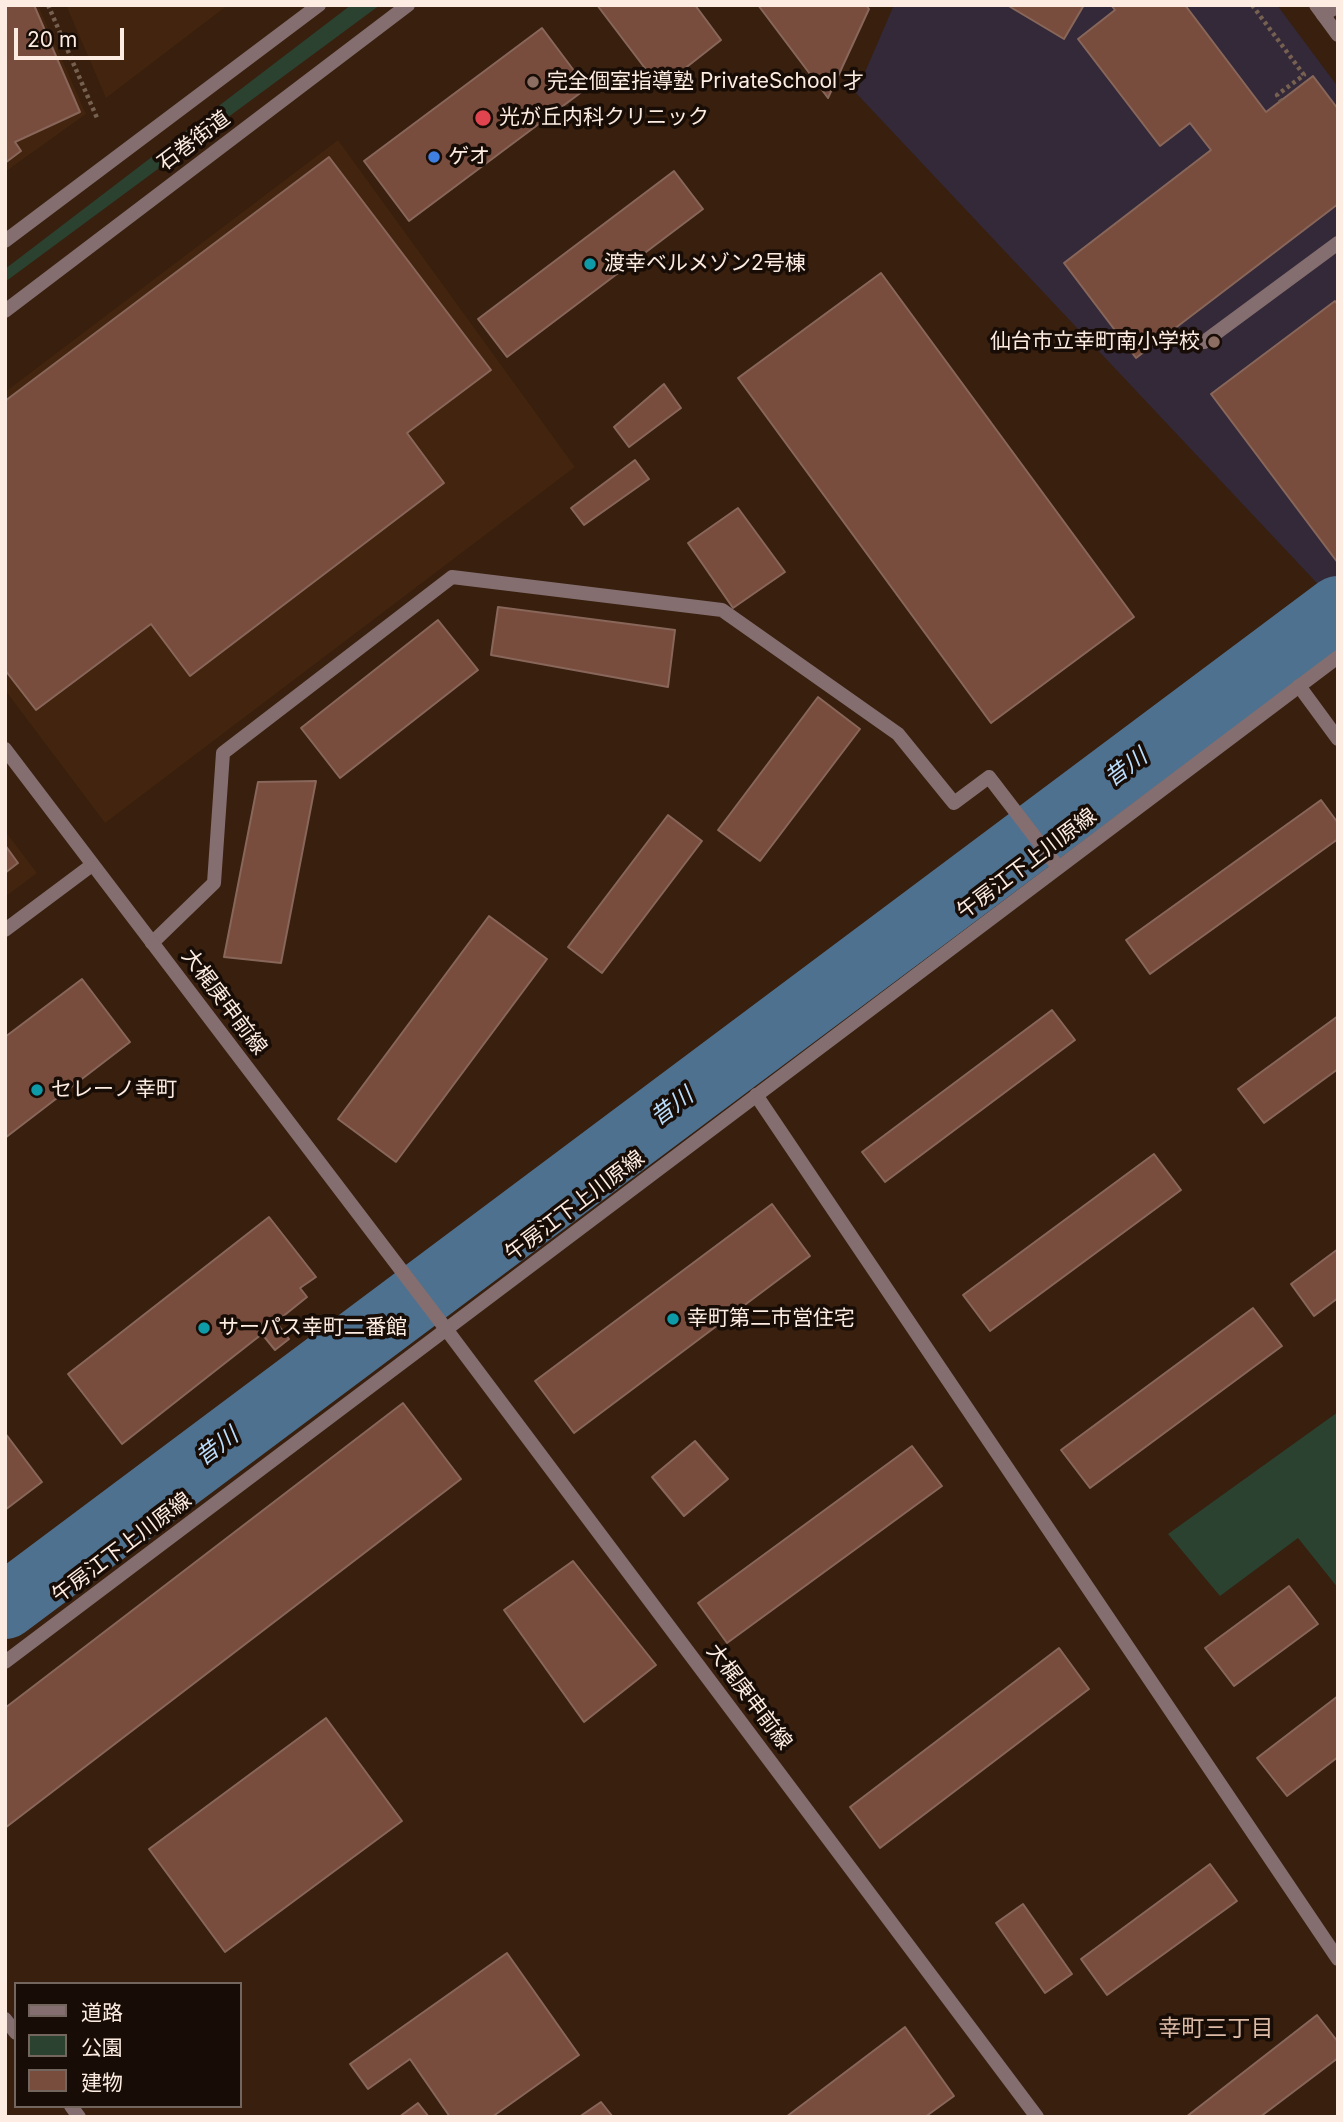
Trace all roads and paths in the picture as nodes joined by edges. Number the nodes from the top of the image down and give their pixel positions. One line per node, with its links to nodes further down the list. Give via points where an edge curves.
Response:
1 (48, 5): 9 (path)
2 (319, 5): 10 (street, 石巻街道)
3 (408, 5): 12 (street, 石巻街道)
4 (1252, 5): 8 (path, via 1304,75 1277,95)
5 (1338, 6): 6 (street)
6 (1319, 10): 7 (street)
7 (1338, 35)
8 (1280, 101)
9 (97, 118)
10 (5, 241)
11 (1338, 243): 13 (street)
12 (5, 311)
13 (1204, 342)
14 (1338, 657): 15 (street, 午房江下上川原線)
15 (1299, 686): 16 (street); 19 (street, 午房江下上川原線)
16 (1338, 739)
17 (5, 749): 18 (street, 大梶庚申前線)
18 (92, 865): 20 (street); 21 (street, 大梶庚申前線)
19 (1058, 867): 21 (street, via 989,777 954,803 898,734 722,610 452,577 223,752 214,883); 22 (street, 午房江下上川原線)
20 (5, 930)
21 (152, 943): 23 (street, 大梶庚申前線)
22 (756, 1095): 23 (street, 午房江下上川原線); 25 (street)
23 (446, 1329): 24 (street, 午房江下上川原線); 26 (street, 大梶庚申前線)
24 (5, 1662)
25 (1338, 1959)
26 (1037, 2117)

